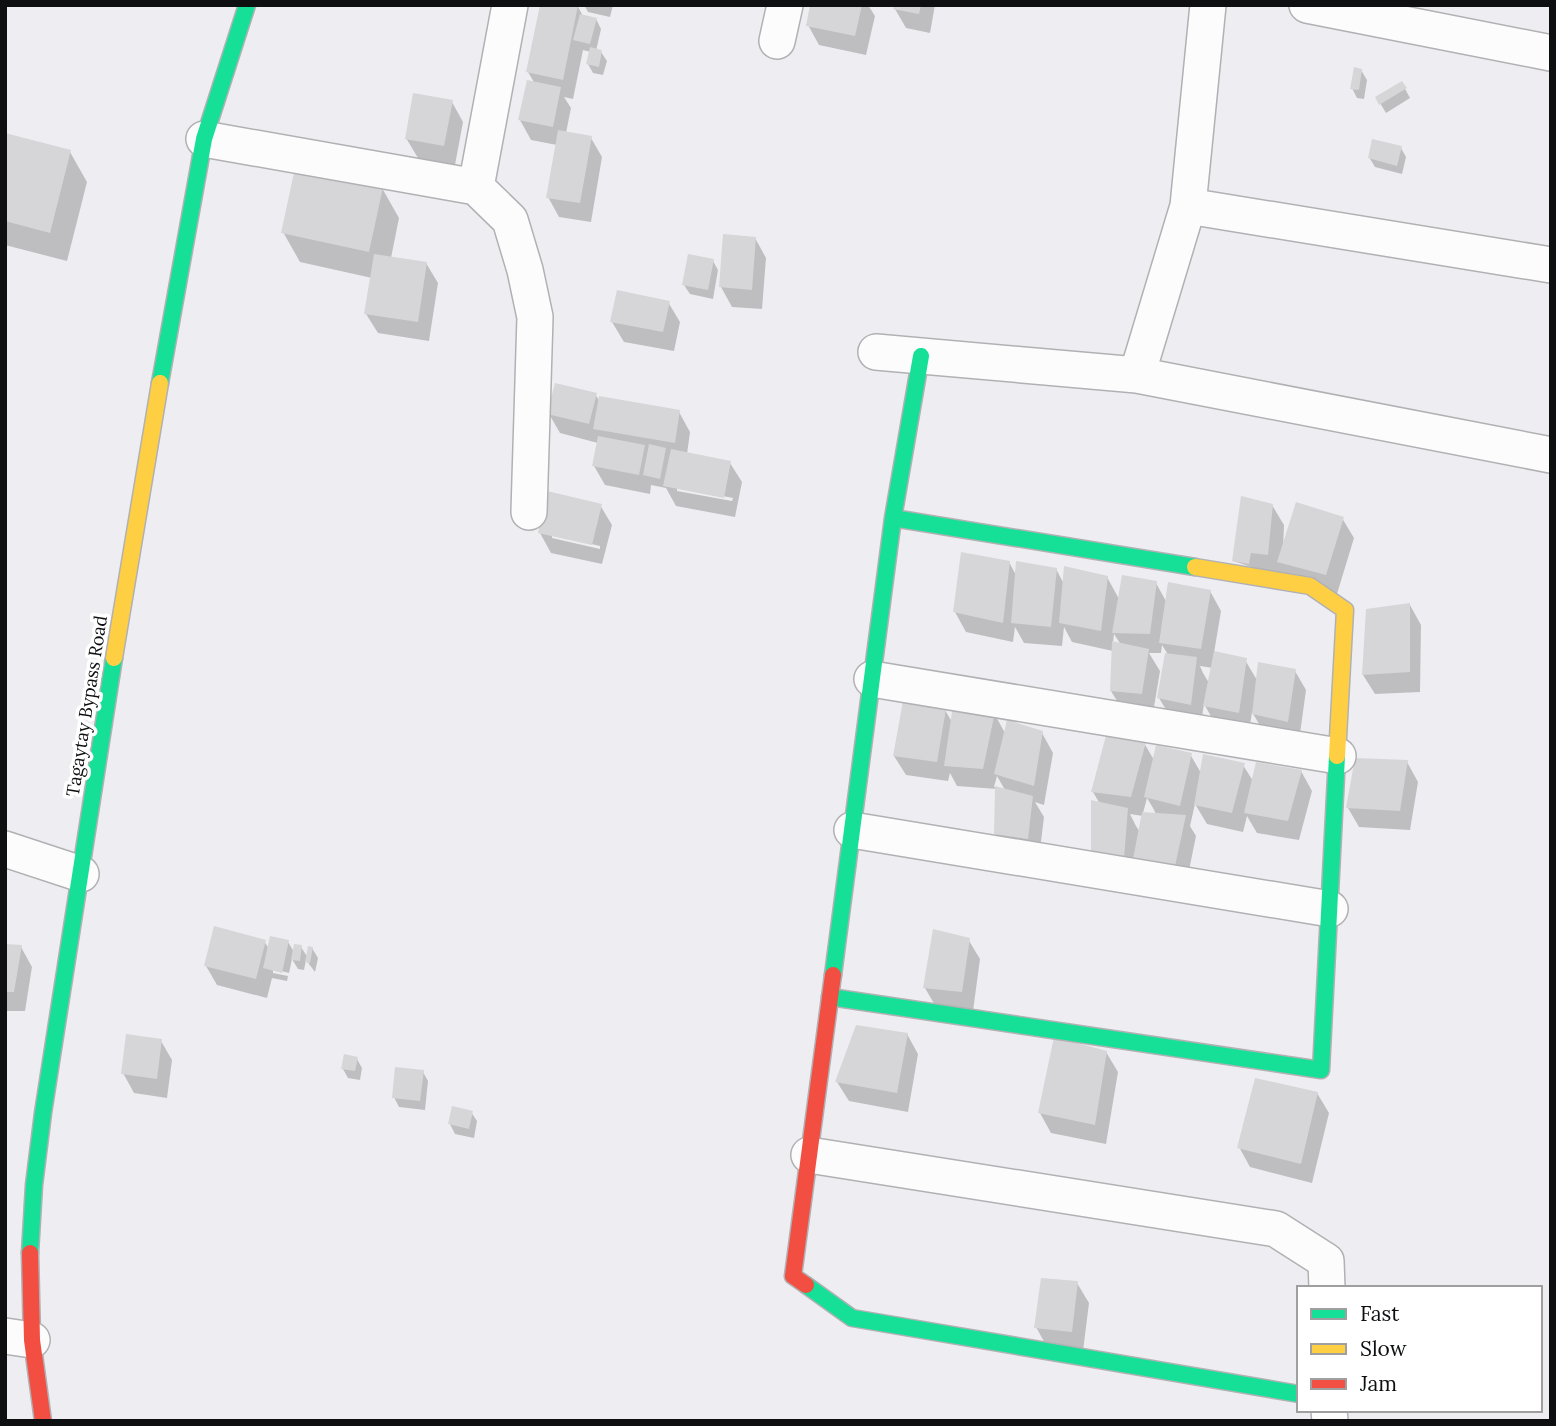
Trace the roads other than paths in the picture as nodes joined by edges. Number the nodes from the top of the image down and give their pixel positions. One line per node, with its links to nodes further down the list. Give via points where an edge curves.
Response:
1 (247, 5): 8 (street, Tagaytay Bypass Road)
2 (510, 5): 9 (street)
3 (785, 5): 6 (street)
4 (1208, 5): 10 (street)
5 (1307, 5): 7 (street)
6 (777, 41)
7 (1551, 53)
8 (204, 139): 9 (street); 22 (street, Tagaytay Bypass Road, via 99,744)
9 (477, 187): 16 (street, via 510,220 535,317)
10 (1188, 206): 11 (street); 14 (street)
11 (1551, 265)
12 (876, 352): 13 (street)
13 (921, 356): 14 (street); 17 (street)
14 (1138, 375): 15 (street)
15 (1551, 456)
16 (529, 512)
17 (893, 518): 18 (street); 19 (street, via 1310,586 1345,610)
18 (872, 679): 19 (street); 20 (street)
19 (1338, 756): 23 (street)
20 (852, 830): 23 (street); 24 (street)
21 (5, 849): 22 (street)
22 (81, 874): 27 (street, Tagaytay Bypass Road, via 34,1185)
23 (1329, 909): 24 (street, via 1321,1070)
24 (830, 997): 25 (street)
25 (809, 1155): 26 (street, via 1276,1229 1326,1261); 28 (street, via 793,1276 852,1318)
26 (1327, 1286)
27 (19, 1338): 29 (street, Tagaytay Bypass Road)
28 (1297, 1394)
29 (43, 1421)

